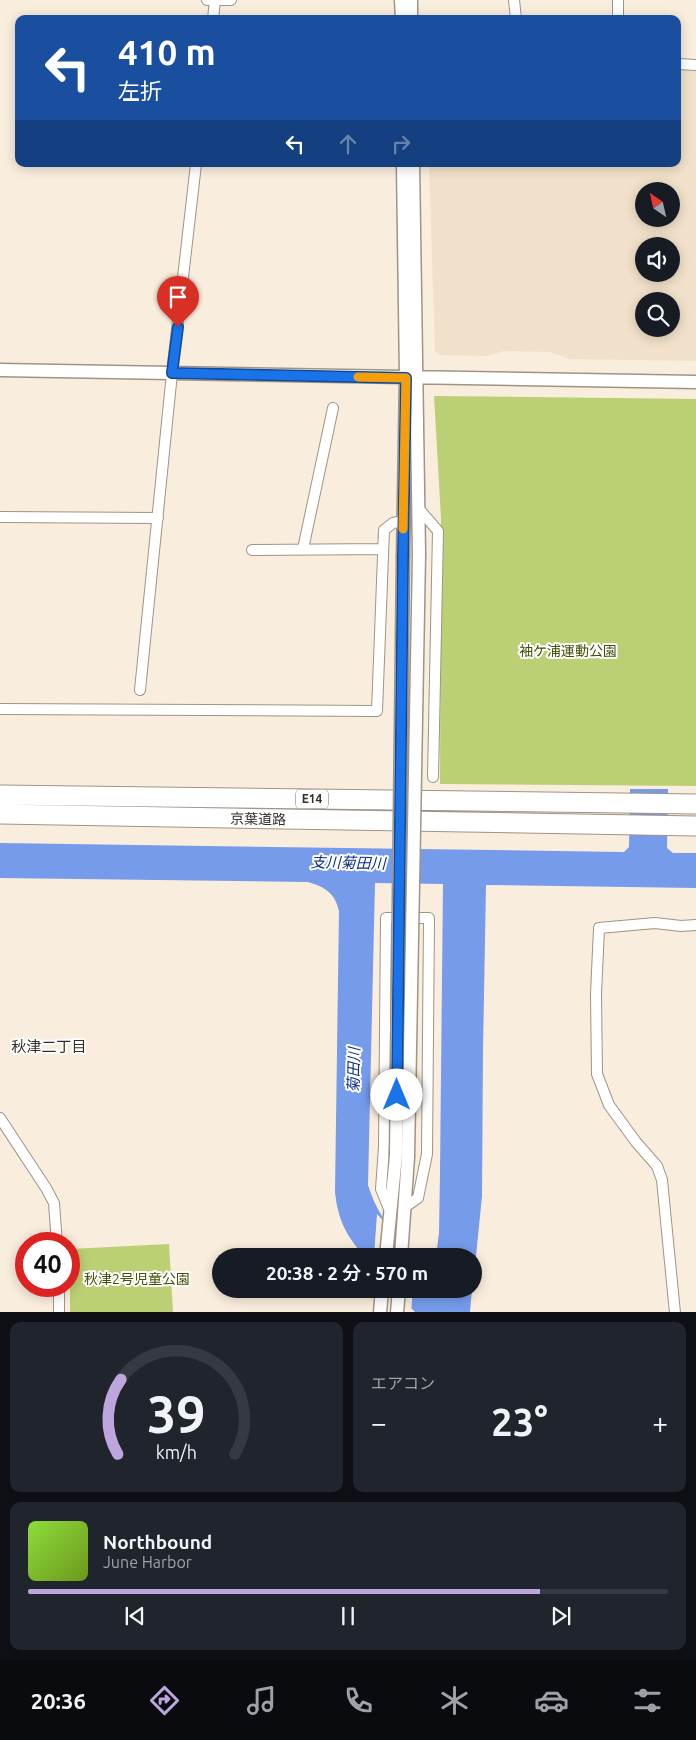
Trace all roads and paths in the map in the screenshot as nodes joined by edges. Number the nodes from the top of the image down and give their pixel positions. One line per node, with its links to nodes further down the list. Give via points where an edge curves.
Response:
1 (207, 0): 2 (street)
2 (215, 0): 3 (street); 8 (street)
3 (231, 0)
4 (402, 0): 9 (street)
5 (411, 0): 10 (street)
6 (514, 0): 11 (street)
7 (618, 0): 12 (street)
8 (213, 15)
9 (402, 15)
10 (411, 15)
11 (516, 15)
12 (618, 15)
13 (681, 64): 14 (street)
14 (696, 65)
15 (196, 167): 19 (street)
16 (403, 167): 20 (street)
17 (414, 167): 20 (street)
18 (0, 370): 19 (street)
19 (172, 373): 20 (street); 25 (street)
20 (412, 378): 21 (street); 23 (street); 26 (street)
21 (696, 382)
22 (333, 408): 27 (street)
23 (419, 509): 32 (street, via 438,531); 39 (street, bridge)
24 (0, 517): 25 (street)
25 (158, 518): 30 (street)
26 (403, 521): 29 (street, via 384,530); 39 (street, bridge)
27 (303, 549): 28 (street); 29 (street)
28 (252, 550)
29 (383, 550): 31 (street, via 377,711)
30 (140, 690)
31 (0, 708)
32 (432, 777)
33 (0, 795): 34 (highway, 京葉道路 / E14)
34 (696, 804)
35 (0, 814): 36 (highway, 京葉道路 / E14)
36 (696, 826)
37 (696, 925): 51 (street, via 656,923 599,928 596,1074 609,1105 657,1166 662,1180)
38 (0, 1118): 42 (street, via 54,1203)
39 (402, 1156): 40 (street); 41 (street)
40 (405, 1208): 41 (street, via 418,1198 427,1154 429,918 386,918 381,1189); 44 (street)
41 (390, 1212): 43 (street)
42 (56, 1232)
43 (387, 1248)
44 (402, 1248)
45 (59, 1297): 48 (street)
46 (381, 1298): 49 (street)
47 (398, 1298): 50 (street)
48 (59, 1312)
49 (380, 1312)
50 (397, 1312)
51 (675, 1312)

